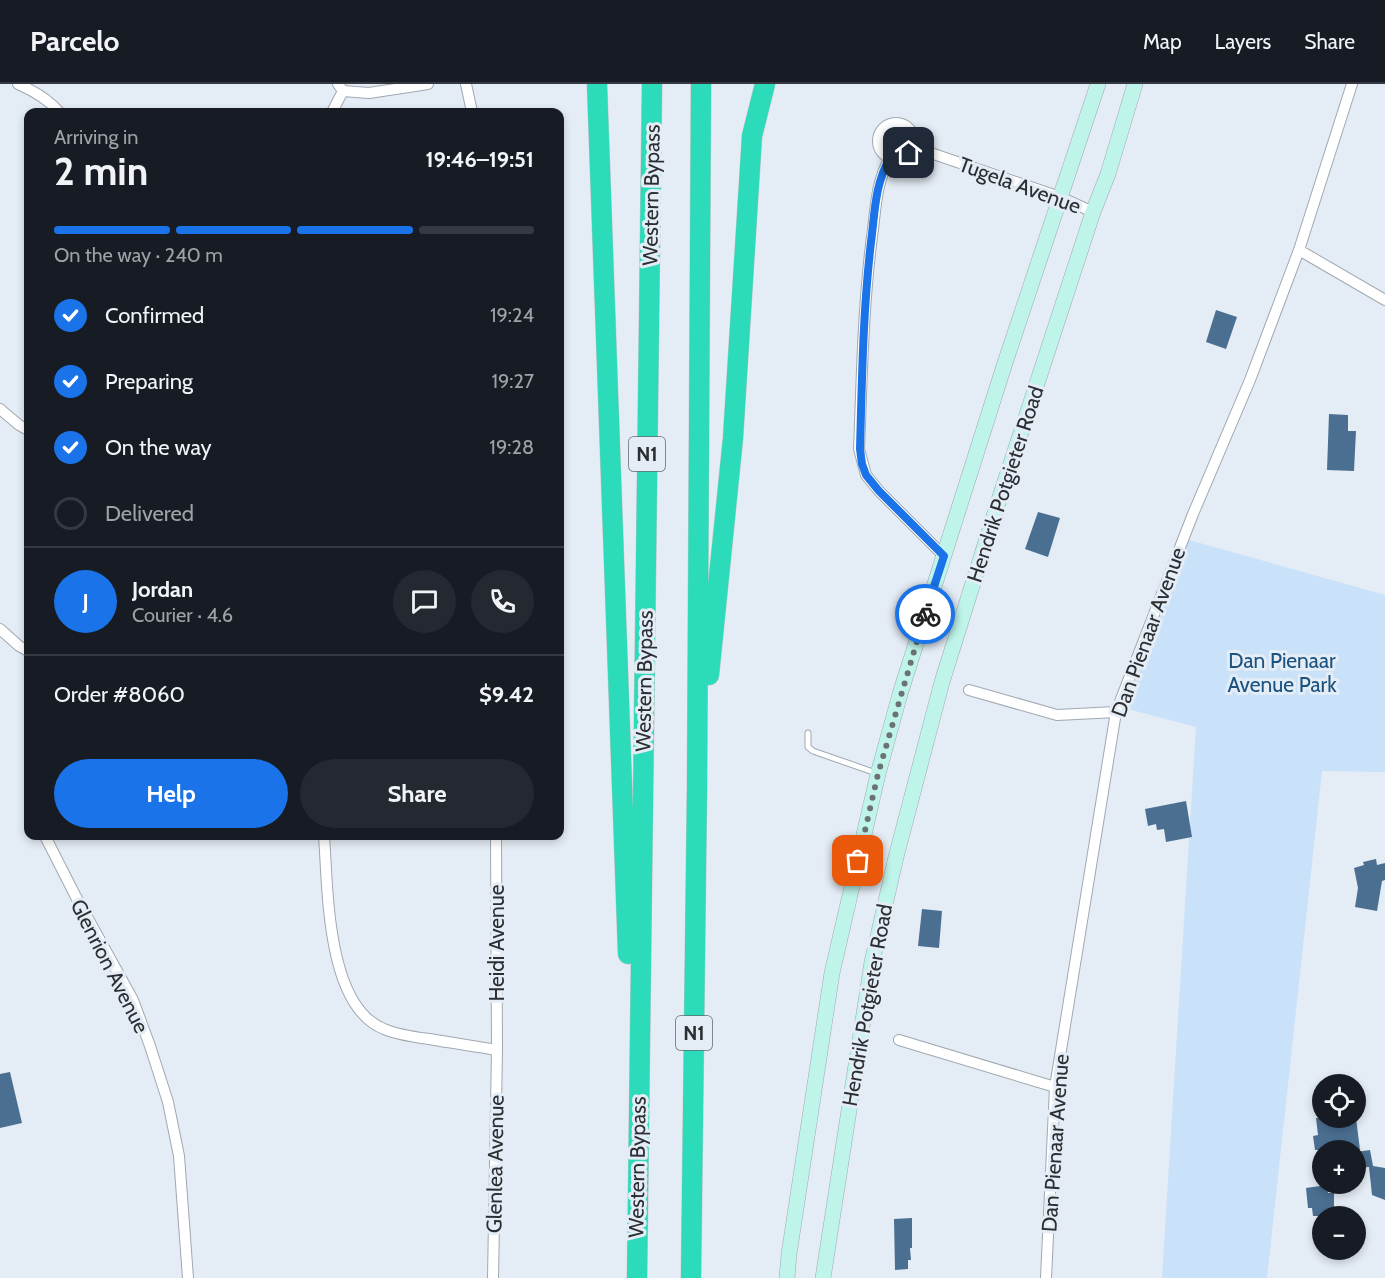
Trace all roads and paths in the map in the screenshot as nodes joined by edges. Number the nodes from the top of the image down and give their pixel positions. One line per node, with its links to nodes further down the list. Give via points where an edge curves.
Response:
1 (18, 84): 12 (street)
2 (428, 84): 11 (street, via 369,93)
3 (466, 84): 14 (street)
4 (597, 84): 37 (highway)
5 (652, 84): 37 (highway, Western Bypass / N1)
6 (701, 84): 30 (highway, N1)
7 (765, 84): 30 (highway, via 752,136 734,438)
8 (1098, 84): 17 (main road, Hendrik Potgieter Road)
9 (1135, 84): 18 (main road, Hendrik Potgieter Road)
10 (1352, 84): 19 (street, Dan Pienaar Avenue)
11 (340, 87): 13 (street)
12 (55, 108)
13 (333, 108)
14 (471, 108)
15 (913, 147): 16 (street, via 904,158); 16 (street, via 907,128 887,125 878,142 883,155); 17 (street, Tugela Avenue)
16 (890, 158): 23 (street, via 877,191 868,261 862,464 879,491)
17 (1060, 197): 18 (street, Tugela Avenue); 23 (main road, Hendrik Potgieter Road)
18 (1093, 212): 43 (main road, Hendrik Potgieter Road, via 942,681 896,857 872,962)
19 (1299, 250): 20 (street); 27 (street, Dan Pienaar Avenue)
20 (1385, 300)
21 (0, 409): 22 (street)
22 (24, 427)
23 (944, 556): 29 (main road, Hendrik Potgieter Road)
24 (0, 629): 25 (street)
25 (24, 649)
26 (969, 690): 27 (street, via 1057,715)
27 (1116, 712): 36 (street, Dan Pienaar Avenue)
28 (808, 733): 29 (lane, via 808,747 813,750)
29 (878, 774): 42 (main road, Hendrik Potgieter Road, via 832,973)
30 (697, 787): 41 (highway, N1)
31 (47, 840): 38 (street, Glenrion Avenue, via 133,1000 154,1058 179,1156)
32 (324, 840): 35 (street, via 332,936 339,967 352,999 368,1020 384,1030 408,1036)
33 (496, 840): 35 (street, Heidi Avenue)
34 (899, 1040): 36 (street)
35 (497, 1050): 39 (street, Glenlea Avenue)
36 (1055, 1087): 44 (street, Dan Pienaar Avenue)
37 (637, 1167): 40 (highway, Western Bypass / N1)
38 (189, 1278)
39 (493, 1278)
40 (637, 1278)
41 (691, 1278)
42 (787, 1278)
43 (823, 1278)
44 (1046, 1278)

